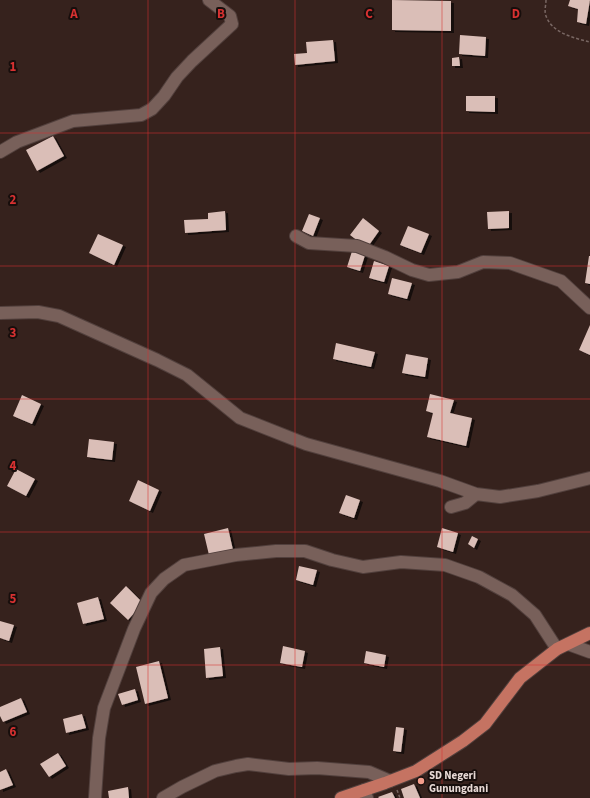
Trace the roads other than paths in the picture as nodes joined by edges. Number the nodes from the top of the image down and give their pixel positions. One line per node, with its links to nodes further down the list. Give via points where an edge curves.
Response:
1 (213, 1): 2 (street, via 230,16 232,24 182,72 152,109 141,115 73,121 17,142)
2 (0, 152)
3 (296, 236): 4 (street, via 309,243 357,246 429,275 458,272 483,262 510,263 561,282)
4 (590, 308)
5 (0, 314): 7 (street, via 38,312 59,316 187,375 240,418 306,444 440,481)
6 (590, 478): 7 (street, via 500,497)
7 (476, 494): 8 (street, via 465,503)
8 (451, 507)
9 (590, 633): 10 (main road)
10 (563, 646): 11 (street); 12 (main road, via 538,662 520,678 485,724 458,745); 14 (street, via 535,615 512,595 479,577 445,565 401,562 363,567 305,551 276,551 236,555 184,565 151,592 134,629 104,708)
11 (590, 652)
12 (392, 783): 13 (main road); 15 (street, via 369,772 266,768 248,764 215,771)
13 (366, 794): 16 (main road)
14 (95, 798)
15 (163, 798)
16 (341, 798)

